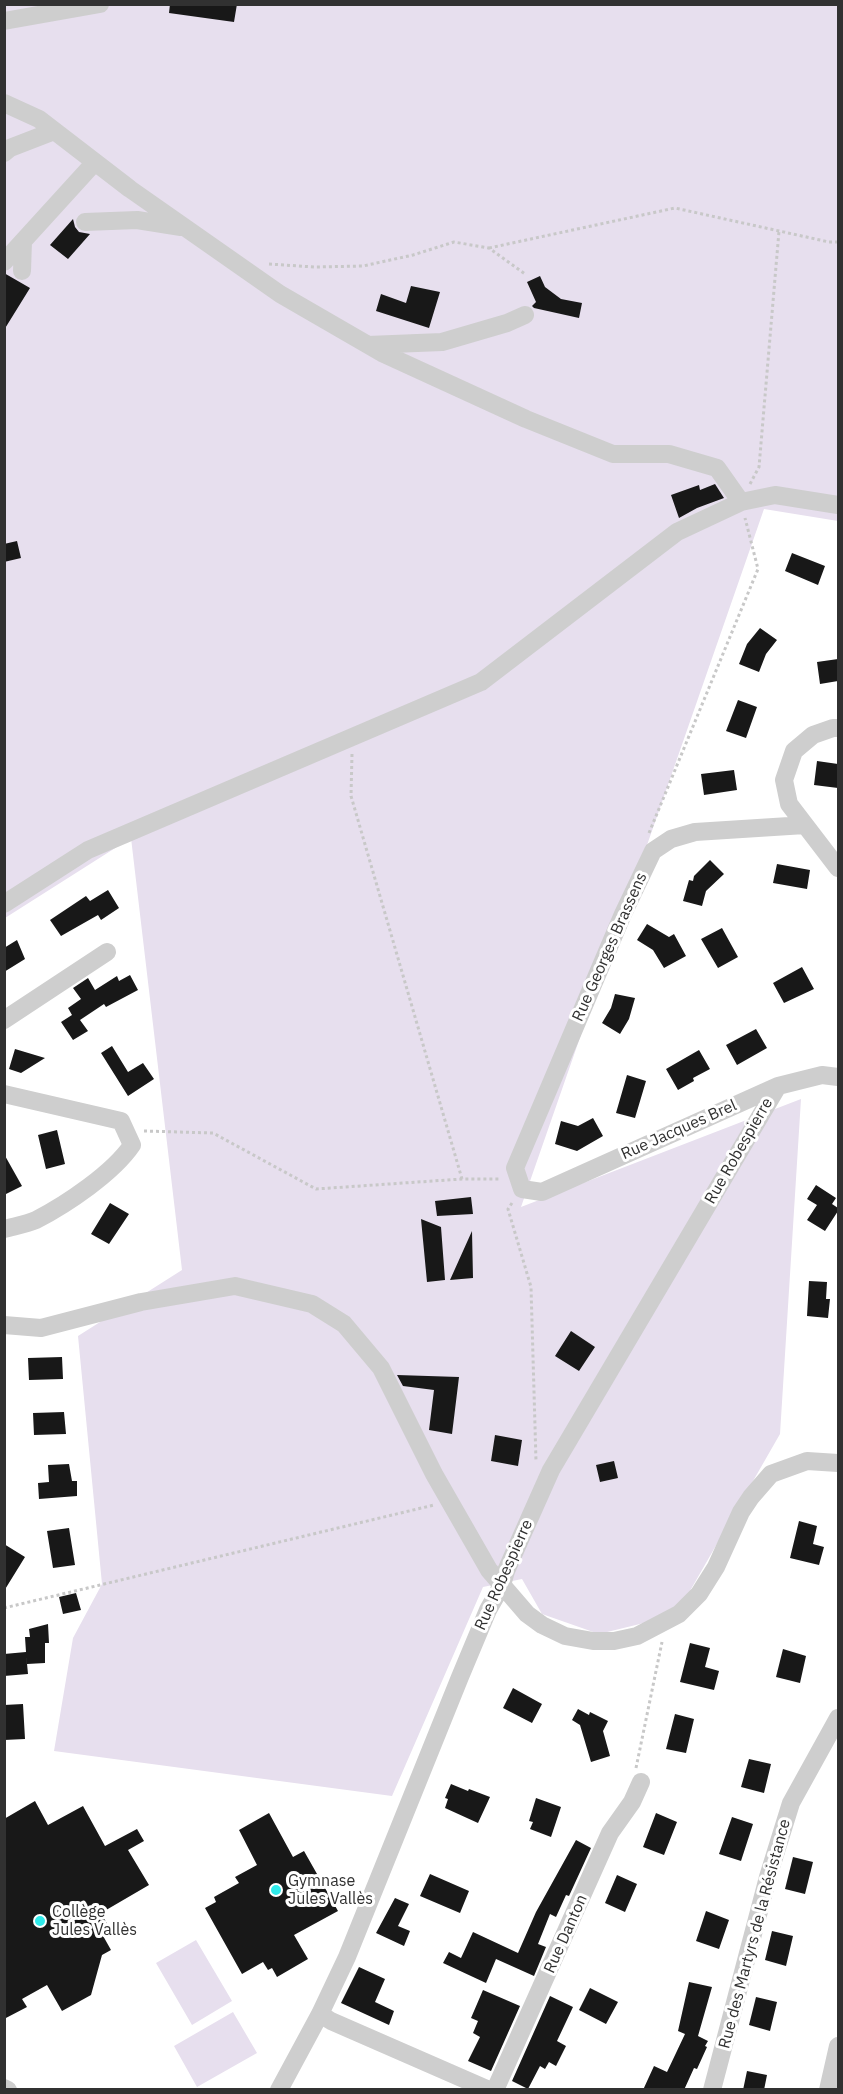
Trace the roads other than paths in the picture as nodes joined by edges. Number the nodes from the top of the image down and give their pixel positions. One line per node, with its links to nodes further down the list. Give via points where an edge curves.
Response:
1 (100, 4): 2 (street)
2 (4, 21)
3 (4, 103): 4 (street, via 39,119)
4 (54, 131): 5 (street); 6 (street)
5 (4, 153)
6 (95, 162): 8 (street); 9 (street)
7 (85, 222): 8 (street, via 137,220)
8 (186, 228): 13 (street, via 280,294)
9 (23, 241): 10 (street); 11 (street)
10 (4, 262)
11 (22, 271)
12 (525, 315): 13 (street, via 442,342)
13 (368, 345): 14 (street, via 526,419 613,454 669,454 717,468)
14 (741, 502): 15 (street, via 775,495); 19 (street, via 677,532 481,682 88,850)
15 (838, 504)
16 (838, 728): 17 (street, via 813,735 794,751 784,780 789,804)
17 (806, 825): 18 (street); 25 (street, Rue Georges Brassens, via 695,832 671,839 653,851 515,1168)
18 (838, 868)
19 (4, 904)
20 (107, 952): 21 (street)
21 (4, 1020)
22 (838, 1077): 23 (street, Rue Jacques Brel, via 822,1076)
23 (778, 1086): 25 (street, Rue Jacques Brel, via 542,1192); 29 (street, Rue Robespierre, via 551,1470)
24 (4, 1094): 26 (street, via 121,1121 132,1145 122,1159 67,1202 34,1221)
25 (522, 1189)
26 (4, 1228)
27 (4, 1325): 29 (street, via 41,1328 141,1302 234,1286 312,1304 344,1324 381,1368 450,1501 489,1570)
28 (838, 1463): 29 (street, via 807,1461 771,1474 741,1512 699,1594 679,1614 637,1636 614,1641 565,1636 527,1614)
29 (502, 1585): 32 (street, Rue Robespierre, via 488,1610 347,1957)
30 (838, 1718): 37 (street, Rue des Martyrs de la Résistance, via 791,1803)
31 (641, 1782): 36 (street, Rue Danton, via 610,1833)
32 (320, 2014): 34 (street, Rue Robespierre); 35 (street)
33 (838, 2046): 38 (street)
34 (279, 2090)
35 (489, 2090)
36 (495, 2090)
37 (712, 2090)
38 (828, 2090)

